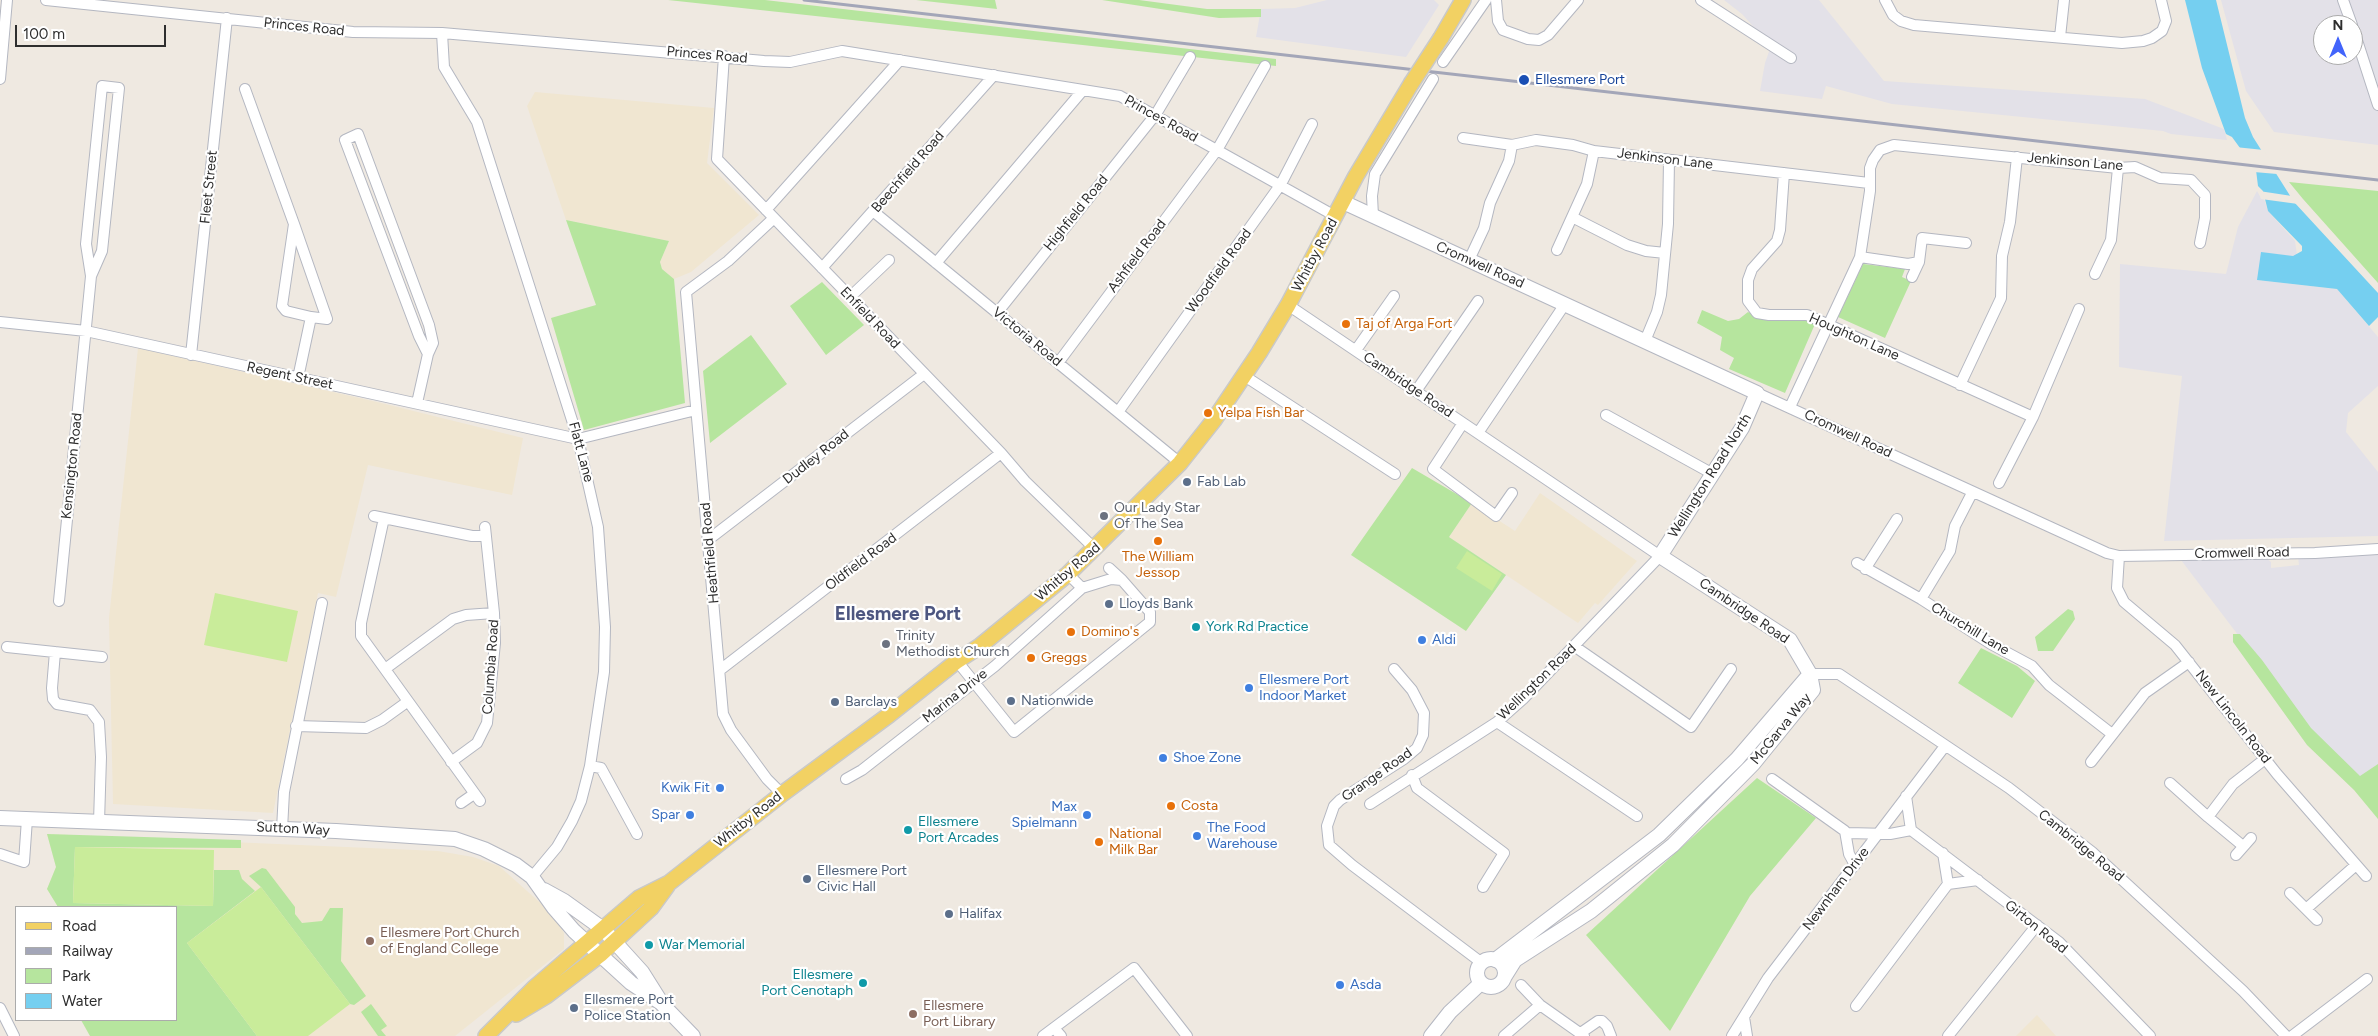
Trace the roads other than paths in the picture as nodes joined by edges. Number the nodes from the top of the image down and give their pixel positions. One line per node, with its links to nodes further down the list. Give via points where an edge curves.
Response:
1 (7, 0): 24 (street)
2 (46, 0): 13 (street, Princes Road)
3 (1463, 0): 43 (main road, Whitby Road, bridge)
4 (1486, 0): 21 (street)
5 (1496, 0): 6 (street, via 1500,26 1508,33 1532,40 1546,38)
6 (1578, 0)
7 (1701, 0): 19 (street)
8 (1885, 0): 15 (street, via 1893,15 1914,25)
9 (2064, 0): 15 (street)
10 (2162, 0): 15 (street, via 2166,21 2162,31 2152,38 2122,43)
11 (2343, 0): 12 (street)
12 (2348, 15)
13 (226, 18): 14 (street, Princes Road, via 353,32); 79 (street, Fleet Street)
14 (442, 33): 16 (street, Princes Road); 95 (street, Flatt Lane, via 444,67 477,122)
15 (2060, 38)
16 (724, 56): 20 (street, Princes Road, via 790,62 842,51); 45 (street, Enfield Road, via 717,159)
17 (2363, 56): 28 (street)
18 (1190, 57): 29 (street, Highfield Road)
19 (1791, 58)
20 (900, 60): 23 (street, Princes Road); 45 (street)
21 (1443, 62)
22 (1265, 66): 33 (street, Ashfield Road)
23 (994, 75): 27 (street, Princes Road); 44 (street, Beechfield Road)
24 (0, 79)
25 (1433, 79): 47 (street, via 1375,174)
26 (245, 89): 49 (street)
27 (1083, 90): 29 (street, Princes Road, via 1120,96); 60 (street)
28 (2378, 105)
29 (1156, 114): 33 (street, Princes Road); 71 (street, Highfield Road)
30 (1312, 124): 42 (street, Woodfield Road)
31 (1463, 138): 32 (street, Jenkinson Lane)
32 (1512, 145): 34 (street, Jenkinson Lane, via 1536,140); 58 (street, via 1484,228)
33 (1217, 150): 42 (street, Princes Road); 80 (street, Ashfield Road)
34 (1594, 151): 38 (street, Jenkinson Lane); 48 (street, via 1587,184)
35 (95, 157): 37 (street); 37 (street, via 102,86 119,88); 63 (street, via 86,244)
36 (2017, 157): 39 (street, Jenkinson Lane); 41 (street, Jenkinson Lane, via 1889,146 1880,150 1873,160); 84 (street, via 2010,222 2002,256 2001,298)
37 (110, 159): 63 (street, via 102,251)
38 (1669, 160): 40 (street, Jenkinson Lane); 55 (street)
39 (2118, 168): 53 (street, Jenkinson Lane, via 2135,168 2160,178 2191,180 2205,195); 62 (street, via 2111,240)
40 (1784, 173): 41 (street, Jenkinson Lane); 74 (street, Houghton Lane, via 1777,241 1752,269 1748,280 1748,301 1757,313 1807,315)
41 (1868, 183): 56 (street, via 1869,200)
42 (1281, 184): 46 (street, Princes Road); 90 (street, Woodfield Road)
43 (1343, 202): 46 (main road, Whitby Road); 47 (street, Cromwell Road)
44 (874, 212): 60 (street, Victoria Road); 61 (street, Beechfield Road)
45 (770, 214): 61 (street, Enfield Road); 89 (street, Heathfield Road, via 728,261 686,292)
46 (1335, 216): 69 (main road, Whitby Road)
47 (1373, 216): 58 (street, Cromwell Road)
48 (1572, 217): 54 (street); 55 (street, via 1628,245)
49 (294, 224): 72 (street, via 282,306 286,311); 72 (street, via 327,319)
50 (393, 230): 51 (street); 51 (street, via 358,134 345,140); 78 (street, via 429,325 433,342)
51 (381, 234): 78 (street)
52 (1966, 243): 59 (street, via 1922,238)
53 (2200, 243)
54 (1557, 250)
55 (1665, 253): 76 (street, via 1658,312)
56 (1860, 257): 59 (street, via 1889,263); 74 (street)
57 (889, 260): 66 (street)
58 (1469, 260): 68 (street, Cromwell Road)
59 (1919, 262): 64 (street)
60 (936, 263): 71 (street, Victoria Road)
61 (822, 268): 66 (street, Enfield Road)
62 (2095, 274)
63 (91, 276): 75 (street, Kensington Road)
64 (1912, 277)
65 (1394, 296): 77 (street)
66 (850, 297): 81 (street, Enfield Road)
67 (1478, 301): 85 (street)
68 (1565, 304): 76 (street, Cromwell Road); 94 (street)
69 (1288, 305): 77 (street, Cambridge Road); 82 (main road, Whitby Road)
70 (2079, 309): 92 (street)
71 (997, 313): 80 (street, Victoria Road)
72 (311, 317): 83 (street)
73 (0, 322): 75 (street, Regent Street)
74 (1828, 324): 84 (street, Houghton Lane); 88 (street)
75 (86, 331): 79 (street, Regent Street); 114 (street, Kensington Road)
76 (1645, 341): 86 (street, Cromwell Road)
77 (1356, 350): 85 (street, Cambridge Road)
78 (428, 354): 87 (street)
79 (191, 355): 83 (street, Regent Street)
80 (1058, 363): 90 (street, Victoria Road)
81 (924, 374): 96 (street, Enfield Road); 104 (street, Dudley Road)
82 (1243, 375): 97 (main road, Whitby Road, via 1214,420); 98 (street)
83 (298, 378): 87 (street, Regent Street)
84 (1960, 384): 92 (street, Houghton Lane)
85 (1416, 392): 93 (street, Cambridge Road)
86 (1756, 393): 88 (street, Cromwell Road); 99 (street, Wellington Road North, via 1742,428)
87 (417, 403): 95 (street, Regent Street)
88 (1790, 407): 102 (street, Cromwell Road)
89 (696, 410): 95 (street); 104 (street, Heathfield Road)
90 (1118, 412): 97 (street, Victoria Road)
91 (1606, 415): 99 (street)
92 (2033, 417): 100 (street)
93 (1463, 423): 94 (street, Cambridge Road); 101 (street, via 1433,469 1496,516)
94 (1478, 433): 107 (street, Cambridge Road)
95 (578, 439): 137 (street, Flatt Lane, via 598,527 605,626 603,686)
96 (1001, 453): 105 (street, Enfield Road); 126 (street, Oldfield Road)
97 (1180, 463): 105 (main road, Whitby Road)
98 (1394, 474)
99 (1713, 474): 107 (street, Wellington Road North)
100 (2000, 483)
101 (1512, 493)
102 (1972, 493): 108 (street, Cromwell Road); 113 (street, Churchill Lane, via 1955,526 1950,551)
103 (1897, 519): 113 (street, via 1861,566)
104 (708, 540): 126 (street, Heathfield Road)
105 (1095, 549): 110 (main road, Whitby Road)
106 (2378, 549): 108 (street, Cromwell Road)
107 (1660, 556): 117 (street, Wellington Road); 127 (street, Cambridge Road, via 1790,640)
108 (2119, 556): 122 (street, New Lincoln Road, via 2117,588 2124,602 2175,645)
109 (1109, 568): 111 (street)
110 (1068, 574): 112 (street); 121 (main road, Whitby Road)
111 (1122, 580): 112 (street, via 1111,579); 128 (street, via 1150,612 1150,622 1014,732)
112 (1082, 588): 128 (street, Marina Drive, via 995,666)
113 (1921, 599): 132 (street, Churchill Lane, via 2032,666 2049,685)
114 (59, 601)
115 (322, 603): 131 (street)
116 (494, 613): 124 (street, via 454,620); 124 (street, Columbia Road, via 485,531 472,536 379,517 361,636); 135 (street, Columbia Road, via 495,642 487,723 477,743)
117 (1574, 646): 123 (street, via 1691,728); 130 (street, Wellington Road)
118 (7, 647): 119 (street)
119 (55, 652): 120 (street); 150 (street, via 53,698 57,704 90,710 100,722)
120 (102, 658)
121 (957, 661): 128 (street); 142 (main road, Whitby Road)
122 (2189, 662): 132 (street, via 2145,694); 134 (street, New Lincoln Road)
123 (1731, 668)
124 (385, 669): 129 (street)
125 (1394, 669): 176 (street, Grange Road, via 1412,690 1424,714 1423,734 1417,748 1404,759 1334,806 1327,826 1329,845)
126 (720, 670): 142 (street, Heathfield Road, via 724,714 731,730)
127 (1810, 674): 133 (street, Cambridge Road, via 1839,674); 176 (street, McGarva Way, via 1737,759 1659,835); 177 (street, McGarva Way, via 1813,690 1755,762 1672,845 1591,911 1514,960)
128 (972, 682): 139 (street, Marina Drive, via 862,770)
129 (407, 702): 131 (street, via 366,728); 135 (street)
130 (1496, 722): 138 (street, Wellington Road); 146 (street)
131 (296, 726): 151 (street, via 284,792)
132 (2112, 734): 136 (street)
133 (1944, 746): 143 (street, Newnham Drive); 201 (street, Cambridge Road, via 2009,788 2092,852 2243,991)
134 (2265, 759): 147 (street, via 2233,784); 160 (street, New Lincoln Road)
135 (451, 762): 144 (street, via 477,797)
136 (2092, 762)
137 (590, 766): 155 (street, via 601,768); 162 (street, Flatt Lane, via 581,802 572,821 557,847)
138 (1412, 775): 145 (street, Wellington Road); 166 (street, via 1417,788 1504,853)
139 (846, 779)
140 (1772, 779): 154 (street)
141 (2170, 783): 147 (street, via 2175,793)
142 (782, 794): 164 (main road, Whitby Road)
143 (1906, 796): 152 (street); 153 (street, Newnham Drive)
144 (461, 803)
145 (1370, 804)
146 (1637, 816)
147 (2208, 817): 158 (street, via 2247,842)
148 (0, 818): 149 (street, Sutton Way)
149 (27, 819): 150 (street, Sutton Way); 157 (street, via 24,862)
150 (100, 822): 151 (street, Sutton Way)
151 (282, 829): 162 (street, Sutton Way, via 455,839 516,864)
152 (1911, 830): 153 (street, via 1890,834); 156 (street, Girton Road)
153 (1878, 832): 154 (street); 159 (street, Newnham Drive)
154 (1847, 833): 159 (street, via 1849,854)
155 (637, 834)
156 (1942, 853): 163 (street, Girton Road); 165 (street)
157 (0, 854)
158 (2236, 855)
159 (1855, 864): 185 (street, Newnham Drive, via 1768,978)
160 (2356, 865): 161 (street, New Lincoln Road); 169 (street)
161 (2366, 876)
162 (532, 877): 167 (street, Sutton Way)
163 (1978, 880): 165 (street); 171 (street, Girton Road)
164 (669, 883): 172 (main road, Whitby Road, via 639,898); 174 (main road, Whitby Road, via 651,908)
165 (1948, 884): 183 (street)
166 (1483, 887)
167 (543, 890): 172 (street, Sutton Way); 173 (street, Sutton Way, via 554,908)
168 (2290, 893): 169 (street)
169 (2306, 909): 170 (street)
170 (2317, 920)
171 (2036, 925): 199 (street); 200 (street, Girton Road, via 2059,942)
172 (603, 929): 173 (main road, Whitby Road); 174 (street, Sutton Way)
173 (587, 941): 175 (street, Sutton Way); 186 (main road, Whitby Road, via 534,988)
174 (615, 942): 175 (main road, Whitby Road); 181 (street, Sutton Way, via 642,972)
175 (601, 954): 181 (street, Sutton Way, via 631,983); 186 (main road, Whitby Road, via 546,996)
176 (1488, 962): 177 (street, via 1504,968); 179 (street, via 1478,974)
177 (1505, 976): 179 (street, via 1496,986)
178 (2367, 979): 202 (street)
179 (1481, 983): 194 (street, via 1450,1012)
180 (1521, 985): 182 (street)
181 (661, 1003): 191 (street)
182 (1540, 1005): 188 (street); 195 (street)
183 (1856, 1006)
184 (0, 1008): 189 (street)
185 (1744, 1017): 197 (street, Newnham Drive); 198 (street)
186 (502, 1022): 190 (main road, Whitby Road)
187 (1058, 1032): 192 (street); 193 (street, via 1134,968)
188 (1583, 1034): 196 (street, via 1602,1021)
189 (14, 1036)
190 (486, 1036)
191 (693, 1036)
192 (1043, 1036)
193 (1187, 1036)
194 (1432, 1036)
195 (1504, 1036)
196 (1611, 1036)
197 (1732, 1036)
198 (1747, 1036)
199 (1948, 1036)
200 (2150, 1036)
201 (2286, 1036)
202 (2292, 1036)

